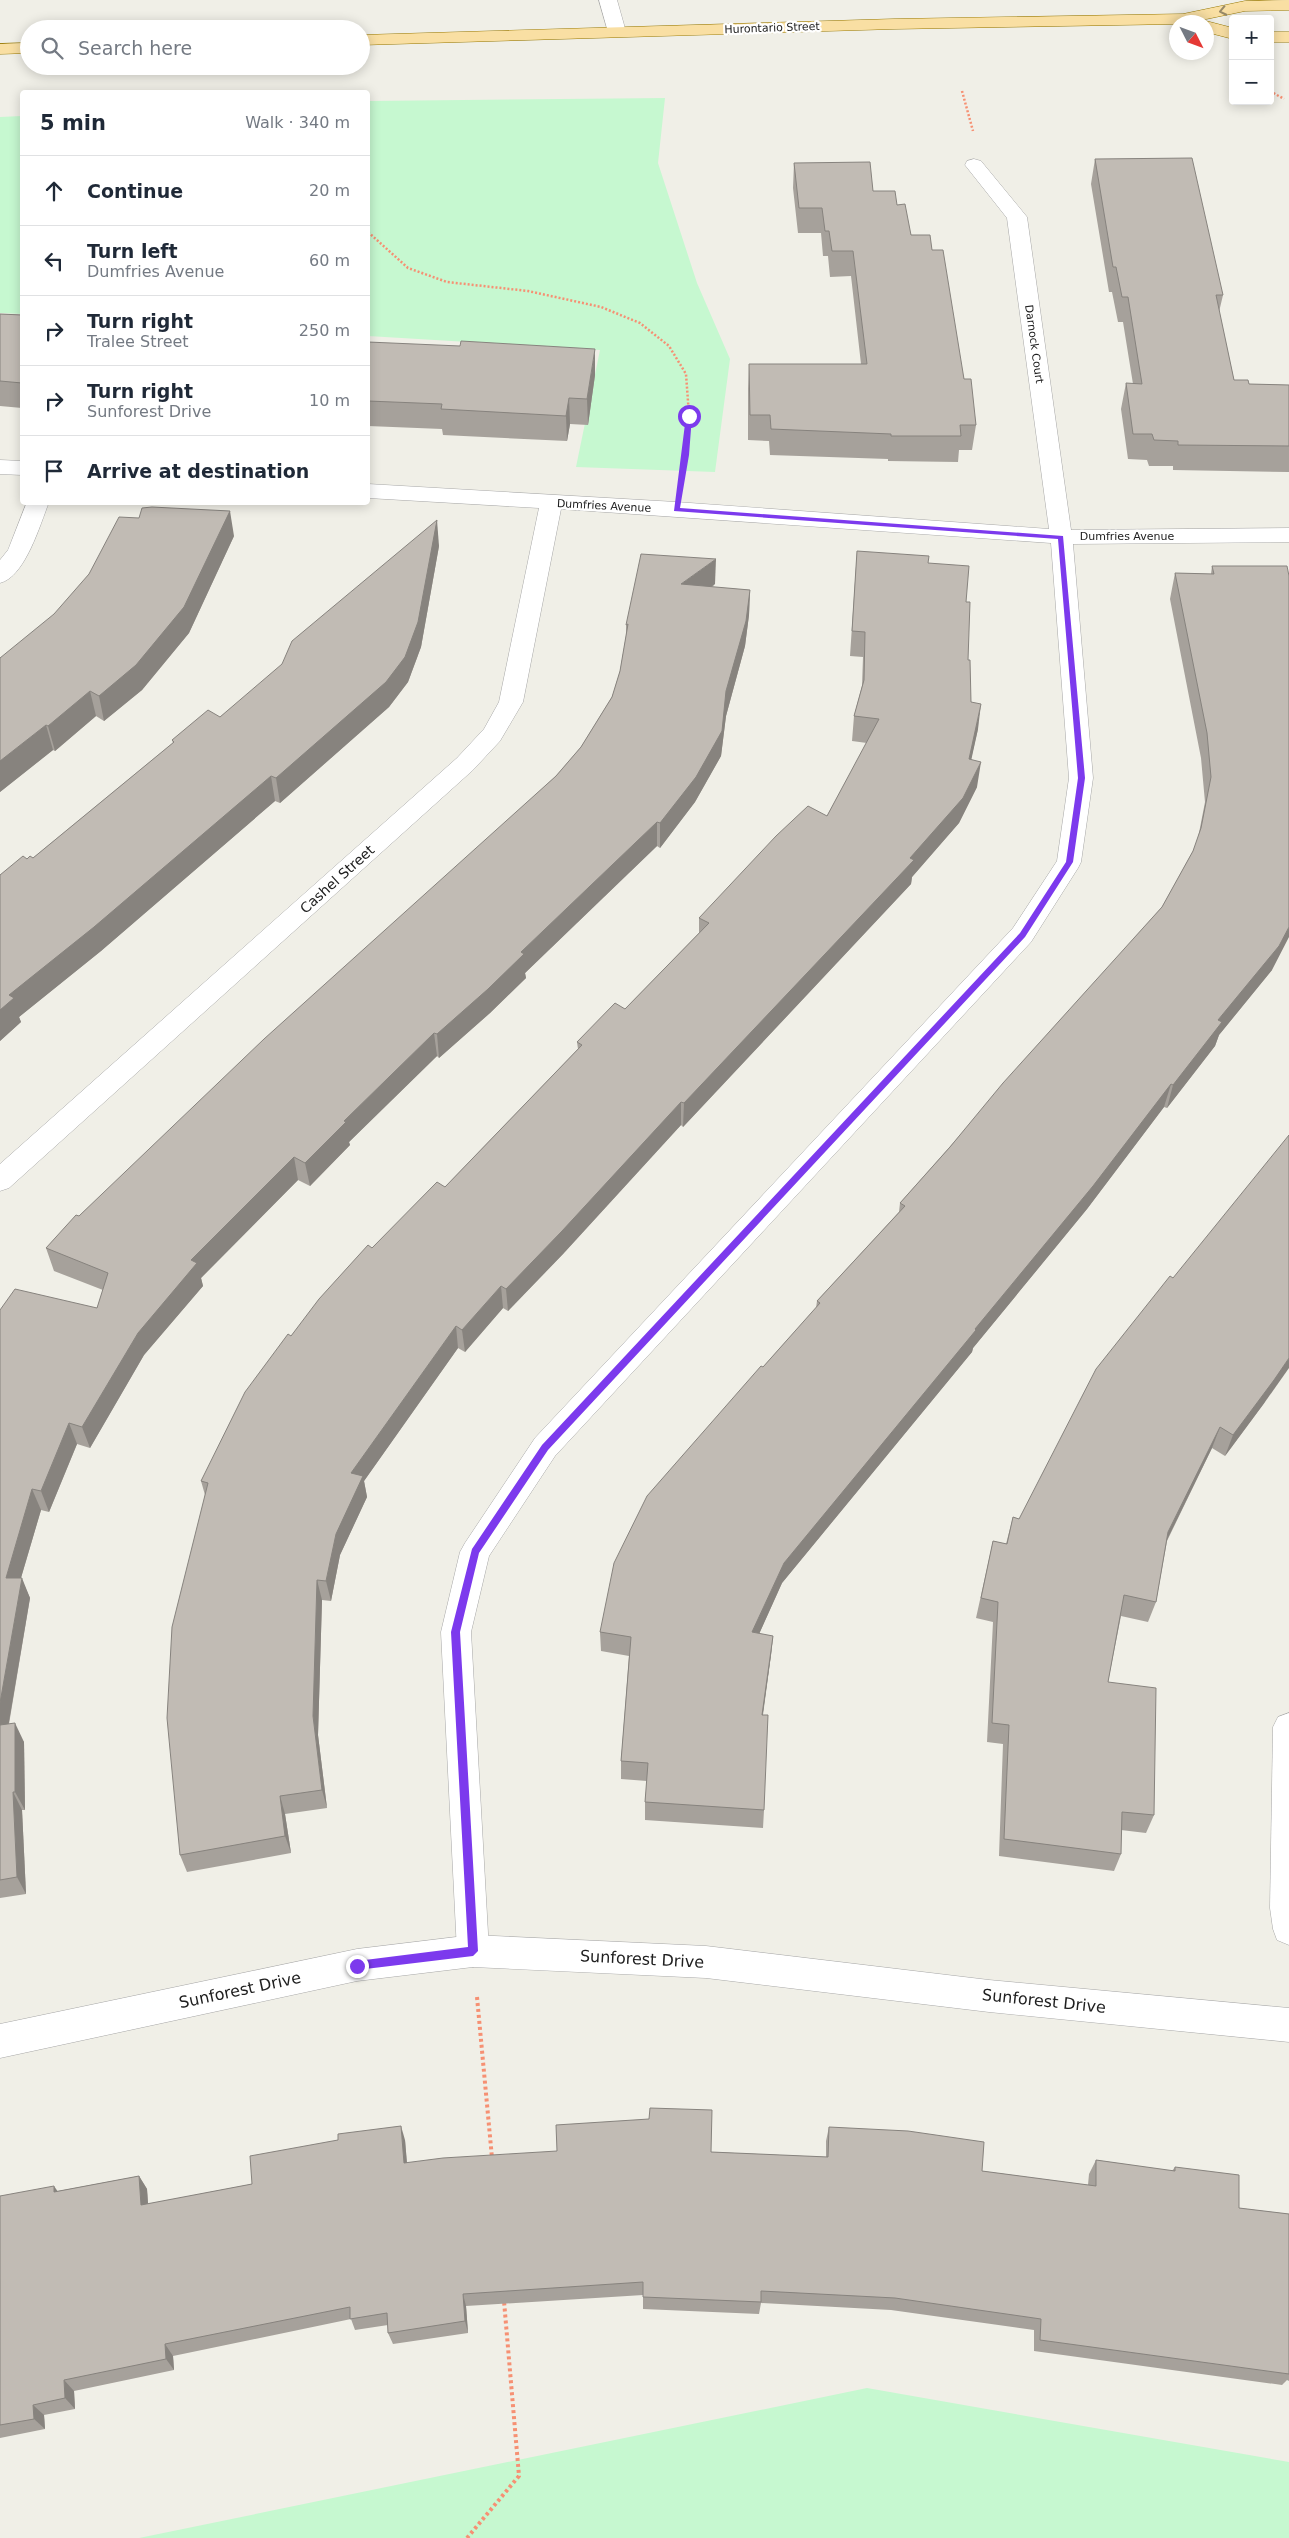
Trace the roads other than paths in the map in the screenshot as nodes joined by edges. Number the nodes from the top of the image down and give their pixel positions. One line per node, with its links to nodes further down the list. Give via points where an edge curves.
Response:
1 (608, 0): 6 (street)
2 (1289, 5): 3 (main road, Hurontario Street, one-way to 3, via 1245,6)
3 (1211, 15)
4 (1169, 21): 6 (main road, Hurontario Street, via 894,24)
5 (1214, 28): 7 (main road)
6 (616, 32): 10 (main road, Hurontario Street)
7 (1229, 33)
8 (1274, 37): 9 (main road)
9 (1289, 37)
10 (370, 40)
11 (20, 48): 12 (main road)
12 (0, 49)
13 (974, 165): 20 (street, Darnock Court, via 1017,217)
14 (0, 467): 15 (street)
15 (20, 468)
16 (370, 491): 17 (street, Dumfries Avenue)
17 (551, 503): 20 (street, Dumfries Avenue); 22 (street, Cashel Street, via 511,702 492,735 465,764)
18 (37, 505): 21 (street, via 18,552)
19 (1289, 535): 20 (street, Dumfries Avenue)
20 (1061, 537): 25 (street, Darnock Court, via 1081,778 1069,862 1022,935 545,1447 475,1552 456,1632)
21 (0, 576)
22 (0, 1180)
23 (1289, 1727): 24 (street, via 1286,1908)
24 (1289, 1929)
25 (473, 1951): 26 (street, Sunforest Drive, via 706,1962 989,1996); 27 (street, Sunforest Drive, via 357,1966)
26 (1289, 2025)
27 (0, 2041)

